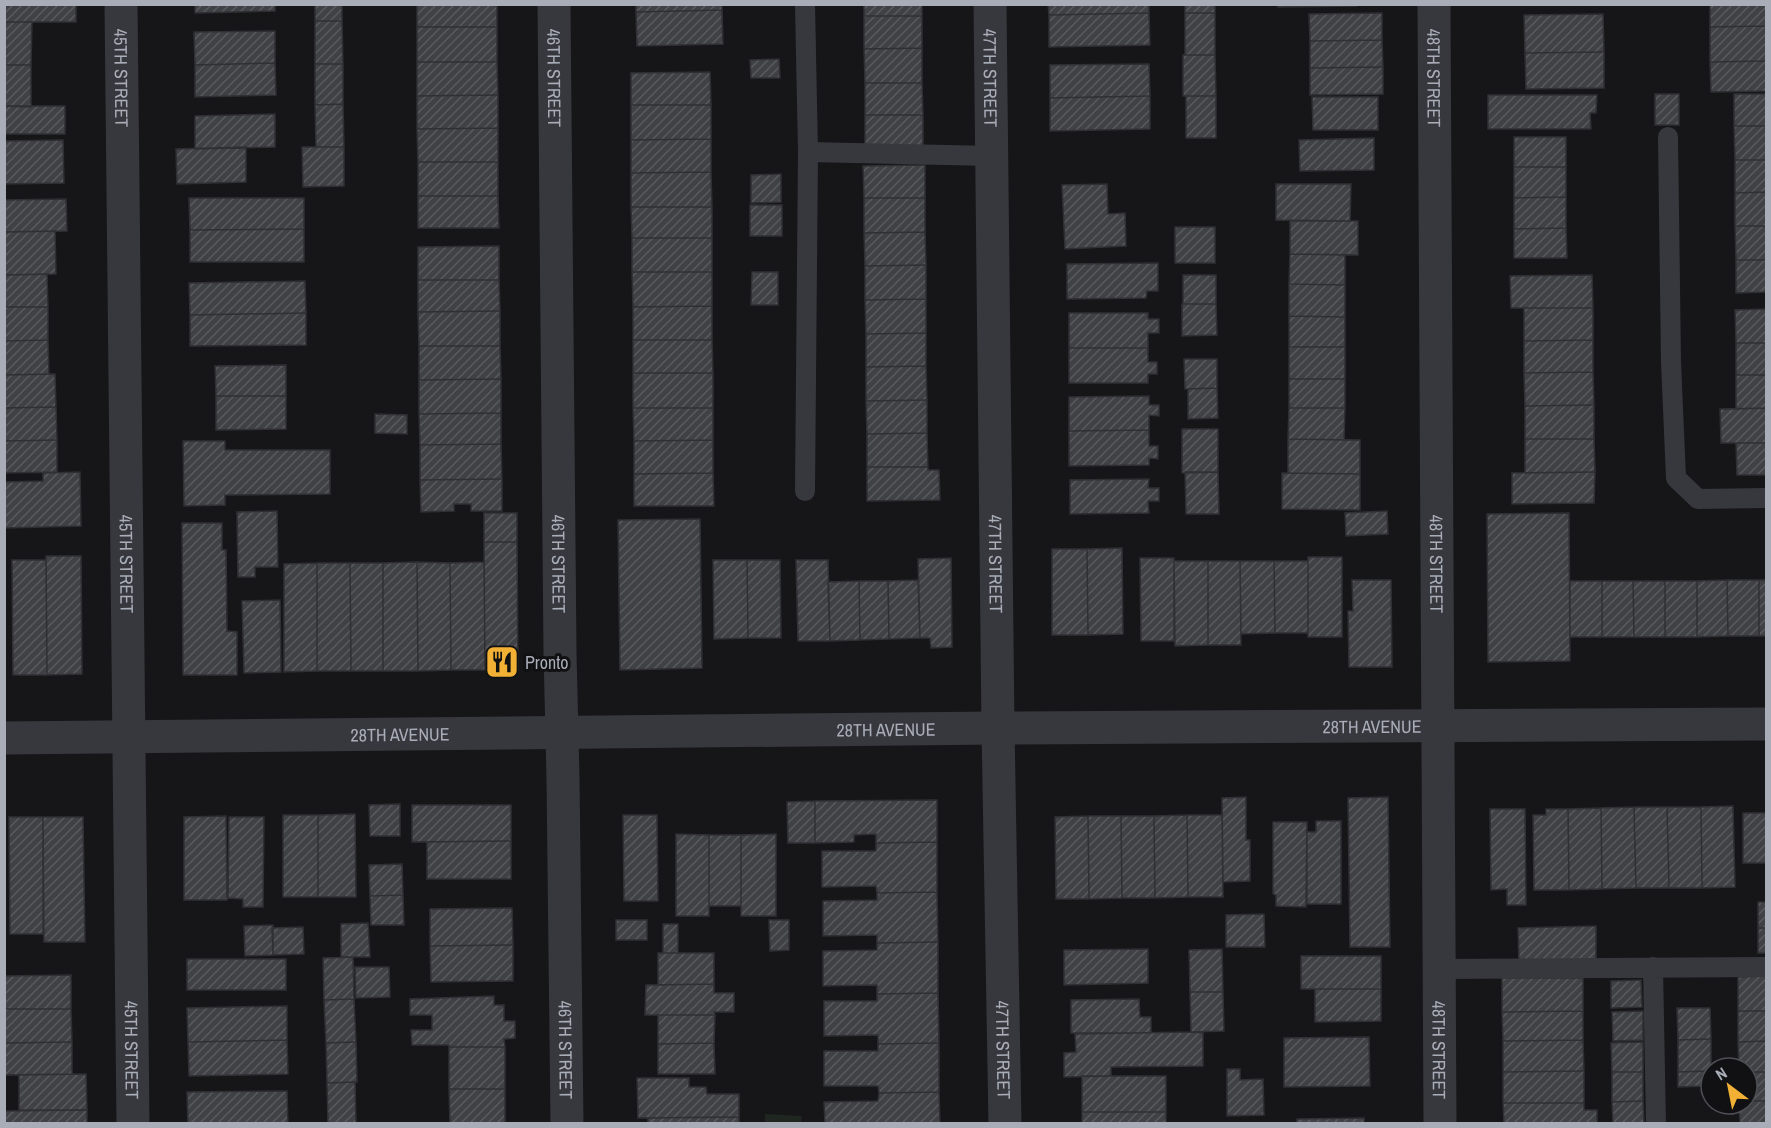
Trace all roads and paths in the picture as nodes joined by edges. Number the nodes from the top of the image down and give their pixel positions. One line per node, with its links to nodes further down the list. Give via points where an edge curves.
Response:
1 (121, 4): 15 (street, 45TH STREET)
2 (554, 4): 14 (street, 46TH STREET)
3 (805, 4): 7 (lane)
4 (990, 4): 8 (street, 47TH STREET)
5 (1434, 4): 12 (street, 48TH STREET)
6 (1668, 137): 10 (lane, via 1676,478 1698,499)
7 (808, 152): 8 (lane); 9 (lane)
8 (992, 156): 13 (street, 47TH STREET)
9 (805, 491)
10 (1767, 498)
11 (1767, 724): 12 (street, 28TH AVENUE)
12 (1437, 726): 13 (street, 28TH AVENUE); 19 (street, 48TH STREET)
13 (998, 728): 14 (street, 28TH AVENUE); 22 (street, 47TH STREET)
14 (562, 734): 15 (street, 28TH AVENUE); 21 (street, 46TH STREET)
15 (128, 737): 16 (street, 28TH AVENUE); 20 (street, 45TH STREET)
16 (4, 738)
17 (1653, 967): 18 (lane); 19 (lane); 24 (lane)
18 (1767, 967)
19 (1439, 969): 23 (street, 48TH STREET)
20 (133, 1124)
21 (567, 1124)
22 (1005, 1124)
23 (1440, 1124)
24 (1656, 1124)

